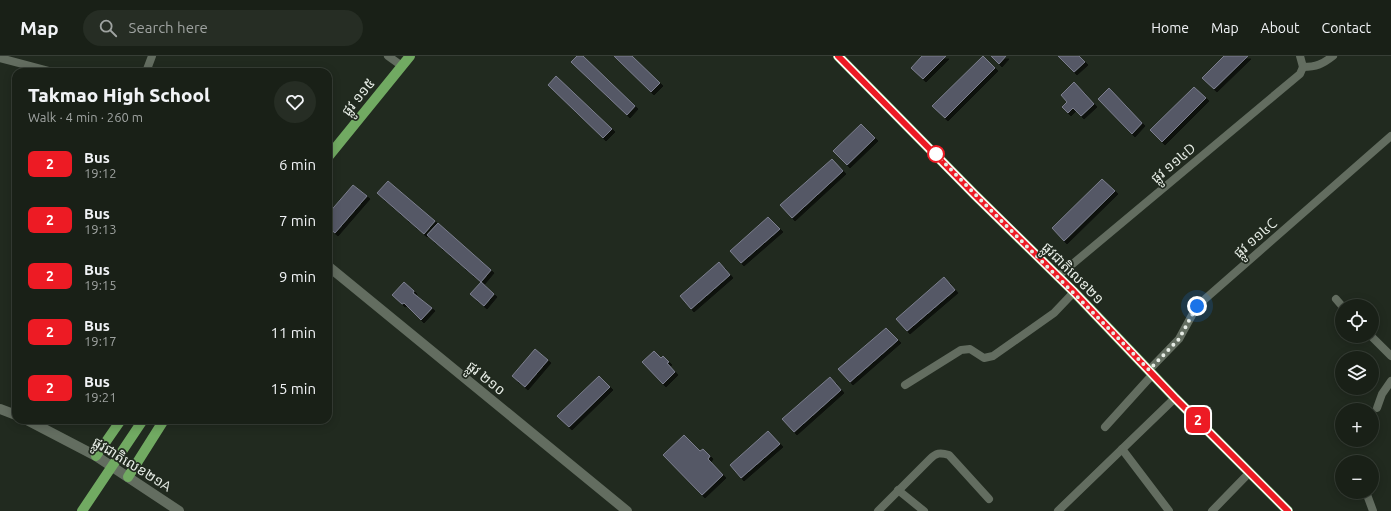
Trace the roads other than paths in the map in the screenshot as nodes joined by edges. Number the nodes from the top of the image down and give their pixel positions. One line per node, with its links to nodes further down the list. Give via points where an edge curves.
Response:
1 (152, 56): 11 (street)
2 (388, 56): 8 (street)
3 (410, 56): 8 (main road, ផ្លូវ ១១៥)
4 (838, 56): 15 (main road, ផ្លូវជាតិលេខ២១)
5 (1300, 56): 9 (street)
6 (1333, 56): 9 (street, via 1316,67)
7 (0, 58): 10 (street)
8 (402, 66): 13 (main road, ផ្លូវ ១១៥)
9 (1303, 67): 15 (street, ផ្លូវ ១១៤D, via 1300,74)
10 (38, 68)
11 (148, 68)
12 (1391, 136): 19 (street, ផ្លូវ ១១៤C, via 1197,306 1179,339)
13 (332, 152)
14 (332, 269): 40 (street, ផ្លូវ ២១០)
15 (1057, 277): 16 (main road, ផ្លូវជាតិលេខ២១)
16 (1074, 292): 19 (main road, ផ្លូវជាតិលេខ២១); 21 (street, via 1054,313 993,356 984,358 970,349 961,350)
17 (1378, 343): 18 (street)
18 (1391, 356)
19 (1151, 372): 22 (main road, ផ្លូវជាតិលេខ២១); 30 (street, ផ្លូវ ១១៤C)
20 (1391, 381): 23 (street)
21 (905, 385)
22 (1175, 398): 31 (street); 33 (main road, ផ្លូវជាតិលេខ២១)
23 (1379, 403)
24 (0, 408): 25 (street)
25 (12, 413)
26 (35, 424): 32 (street, ផ្លូវជាតិលេខ២១A)
27 (118, 424): 32 (main road)
28 (140, 424): 38 (main road)
29 (161, 424): 34 (main road)
30 (1105, 428)
31 (1122, 450): 43 (street); 44 (street)
32 (96, 456): 34 (street, ផ្លូវជាតិលេខ២១A)
33 (1250, 472): 45 (street); 46 (main road, ផ្លូវជាតិលេខ២១)
34 (128, 477): 39 (street, ផ្លូវជាតិលេខ២១A)
35 (898, 490): 36 (street, via 935,454 942,452 949,455); 41 (street); 42 (street)
36 (989, 499)
37 (1369, 499): 47 (street)
38 (82, 511)
39 (179, 511)
40 (627, 511)
41 (878, 511)
42 (924, 511)
43 (1058, 511)
44 (1169, 511)
45 (1212, 511)
46 (1288, 511)
47 (1373, 511)

